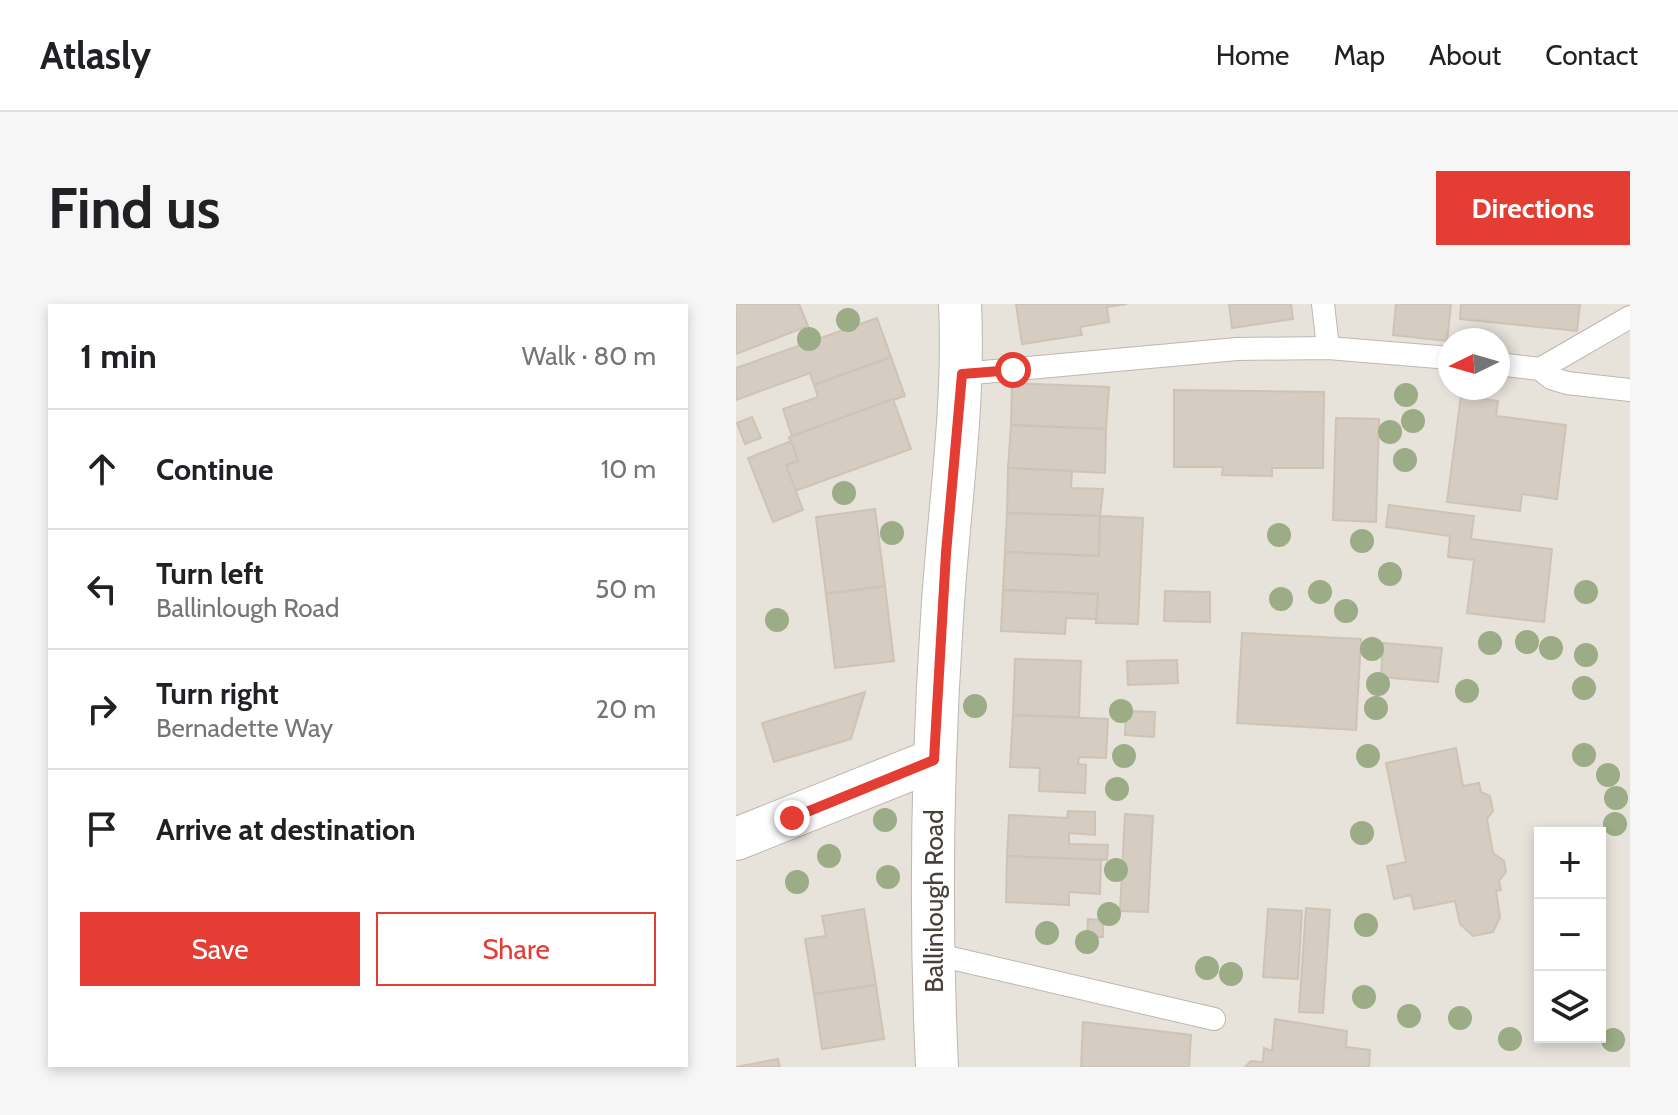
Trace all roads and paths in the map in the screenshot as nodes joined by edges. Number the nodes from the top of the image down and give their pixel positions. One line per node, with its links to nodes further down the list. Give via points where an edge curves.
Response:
1 (960, 304): 8 (street, Ballinlough Road)
2 (1323, 304): 4 (lane)
3 (1630, 317): 7 (lane)
4 (1328, 348): 5 (lane); 8 (lane, via 1237,349)
5 (1438, 357)
6 (1510, 365): 7 (lane)
7 (1540, 369): 9 (lane, via 1567,383)
8 (962, 374): 10 (street, Ballinlough Road)
9 (1630, 390)
10 (934, 760): 11 (street); 12 (street, Ballinlough Road)
11 (736, 839)
12 (934, 954): 13 (lane); 14 (street, Ballinlough Road)
13 (1214, 1019)
14 (937, 1067)

